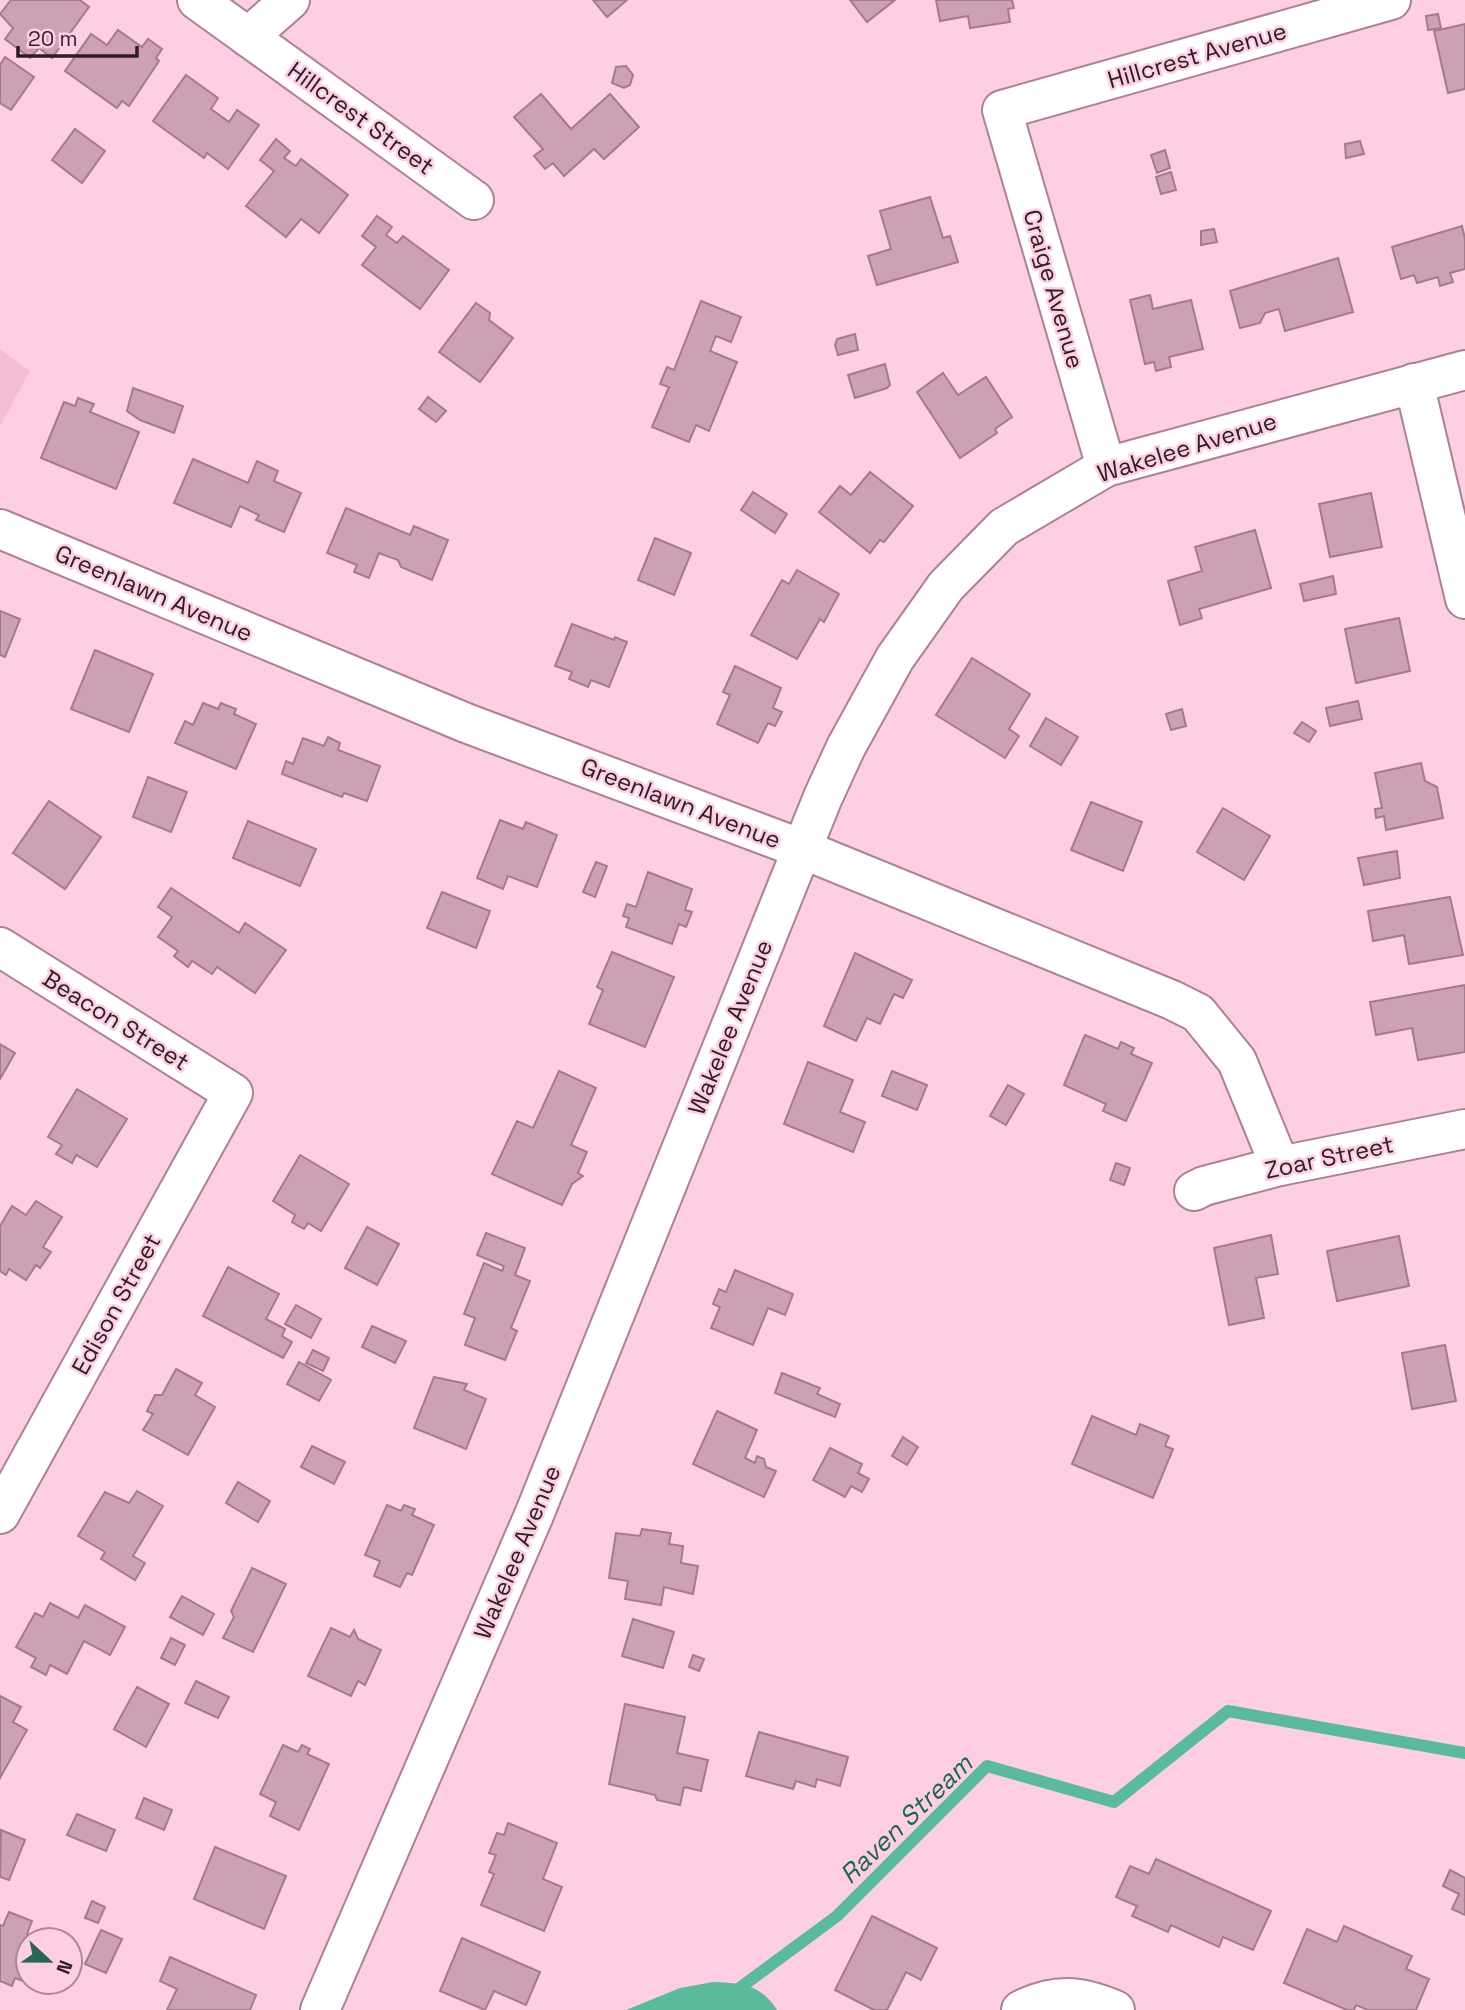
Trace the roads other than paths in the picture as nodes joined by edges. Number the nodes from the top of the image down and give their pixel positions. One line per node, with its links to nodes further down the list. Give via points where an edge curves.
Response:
1 (197, 0): 4 (street, Hillcrest Street)
2 (290, 0): 4 (street)
3 (1391, 0): 5 (street, Hillcrest Avenue)
4 (248, 37): 6 (street, Hillcrest Street)
5 (1002, 110): 9 (street, Craige Avenue)
6 (474, 200)
7 (1465, 370): 8 (street, Wakelee Avenue)
8 (1414, 383): 9 (street, Wakelee Avenue); 11 (street)
9 (1106, 467): 12 (street, Wakelee Avenue, via 1004,527 946,586 869,703)
10 (0, 529): 12 (street, Greenlawn Avenue, via 466,723)
11 (1465, 599)
12 (802, 849): 16 (street, Greenlawn Avenue, via 1198,1013 1237,1060); 19 (street, Wakelee Avenue, via 534,1515)
13 (0, 947): 14 (street, Beacon Street)
14 (233, 1093): 18 (street, Edison Street)
15 (1465, 1129): 16 (street, Zoar Street)
16 (1280, 1166): 17 (street, Zoar Street)
17 (1194, 1191)
18 (0, 1514)
19 (320, 2010)
20 (1021, 2010): 21 (street, via 1059,1996 1078,1997)
21 (1115, 2010)

